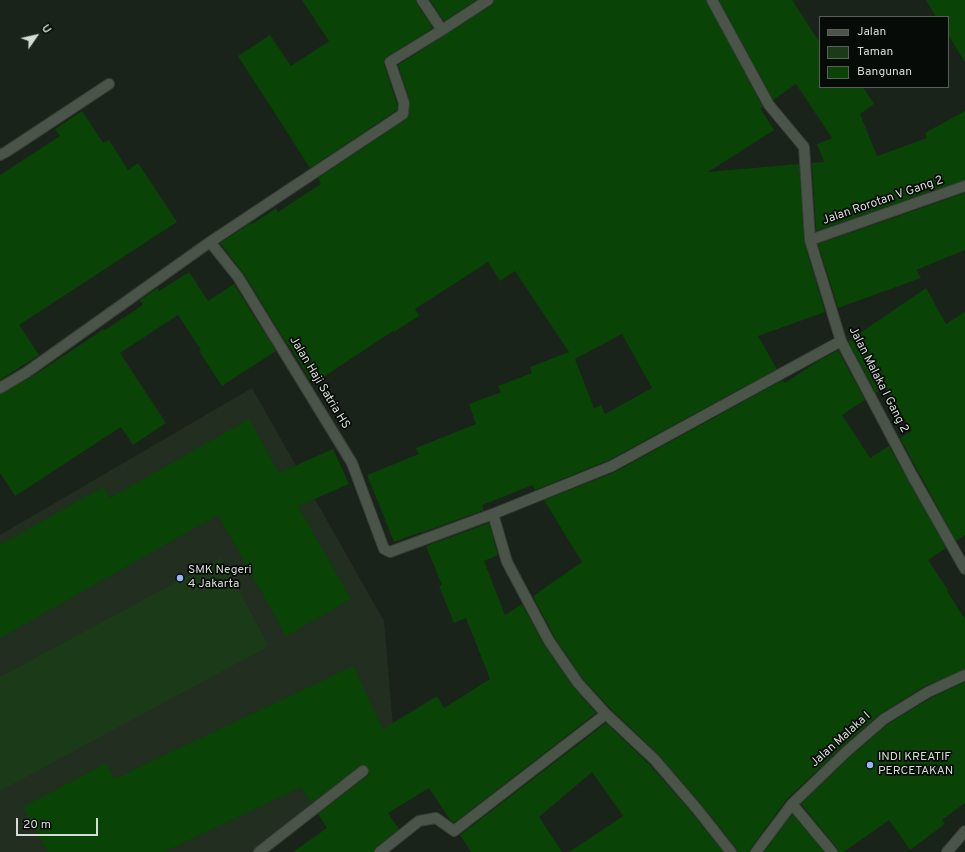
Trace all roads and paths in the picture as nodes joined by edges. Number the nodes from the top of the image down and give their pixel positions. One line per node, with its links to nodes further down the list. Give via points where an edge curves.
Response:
1 (422, 0): 4 (street)
2 (488, 0): 4 (street)
3 (712, 0): 8 (street, Jalan Malaka I Gang 2, via 769,105 804,147)
4 (442, 30): 9 (street, via 390,62 404,103 403,114)
5 (109, 84): 6 (street)
6 (0, 155)
7 (965, 186): 8 (street, Jalan Rorotan V Gang 2)
8 (810, 240): 10 (street, Jalan Malaka I Gang 2)
9 (210, 242): 11 (street, via 27,372); 12 (street, Jalan Haji Satria HS, via 238,277 352,463 384,550 390,552)
10 (842, 341): 12 (street, via 612,466); 13 (street, Jalan Malaka I Gang 2, via 913,477)
11 (0, 388)
12 (492, 514): 15 (street, via 507,562 549,641 578,683)
13 (965, 569)
14 (965, 675): 17 (street, Jalan Malaka I, via 928,692 884,719)
15 (606, 714): 20 (street, via 454,831 436,818 418,821); 21 (street, via 654,759)
16 (363, 771): 19 (street)
17 (792, 804): 22 (street, Jalan Malaka I); 23 (street)
18 (965, 831): 24 (street)
19 (259, 852)
20 (380, 852)
21 (731, 852)
22 (756, 852)
23 (832, 852)
24 (947, 852)

